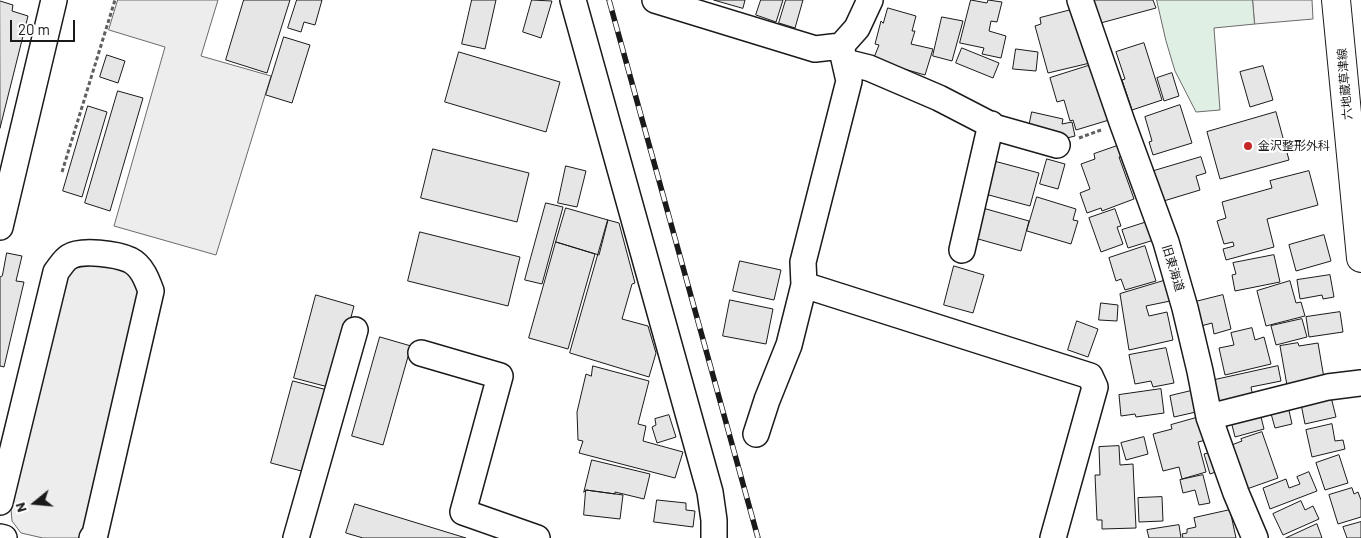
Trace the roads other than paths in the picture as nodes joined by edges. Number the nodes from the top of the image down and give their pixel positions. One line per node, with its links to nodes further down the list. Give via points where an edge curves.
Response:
1 (54, 0): 10 (street)
2 (573, 0): 25 (street, via 710,492)
3 (655, 0): 7 (street, via 815,50)
4 (870, 0): 7 (street)
5 (1080, 0): 17 (street, 旧東海道, via 1166,242 1187,317)
6 (1336, 0): 12 (main road, 六地蔵草津線)
7 (843, 54): 8 (street); 13 (street, via 850,81 803,262)
8 (991, 124): 9 (street); 11 (street)
9 (1057, 145)
10 (0, 227)
11 (962, 250)
12 (1361, 258)
13 (804, 285): 18 (street, via 788,345); 26 (street, via 1090,376 1095,387)
14 (355, 330): 23 (street)
15 (421, 353): 24 (street, via 500,376 463,512)
16 (1361, 383): 17 (street, via 1328,387)
17 (1209, 418): 27 (street, 旧東海道)
18 (756, 434)
19 (0, 502): 22 (street, via 56,272 68,257 82,253 130,260 147,278 151,291)
20 (0, 537): 21 (street)
21 (4, 538)
22 (92, 538)
23 (296, 538)
24 (537, 538)
25 (714, 538)
26 (1053, 538)
27 (1255, 538)

